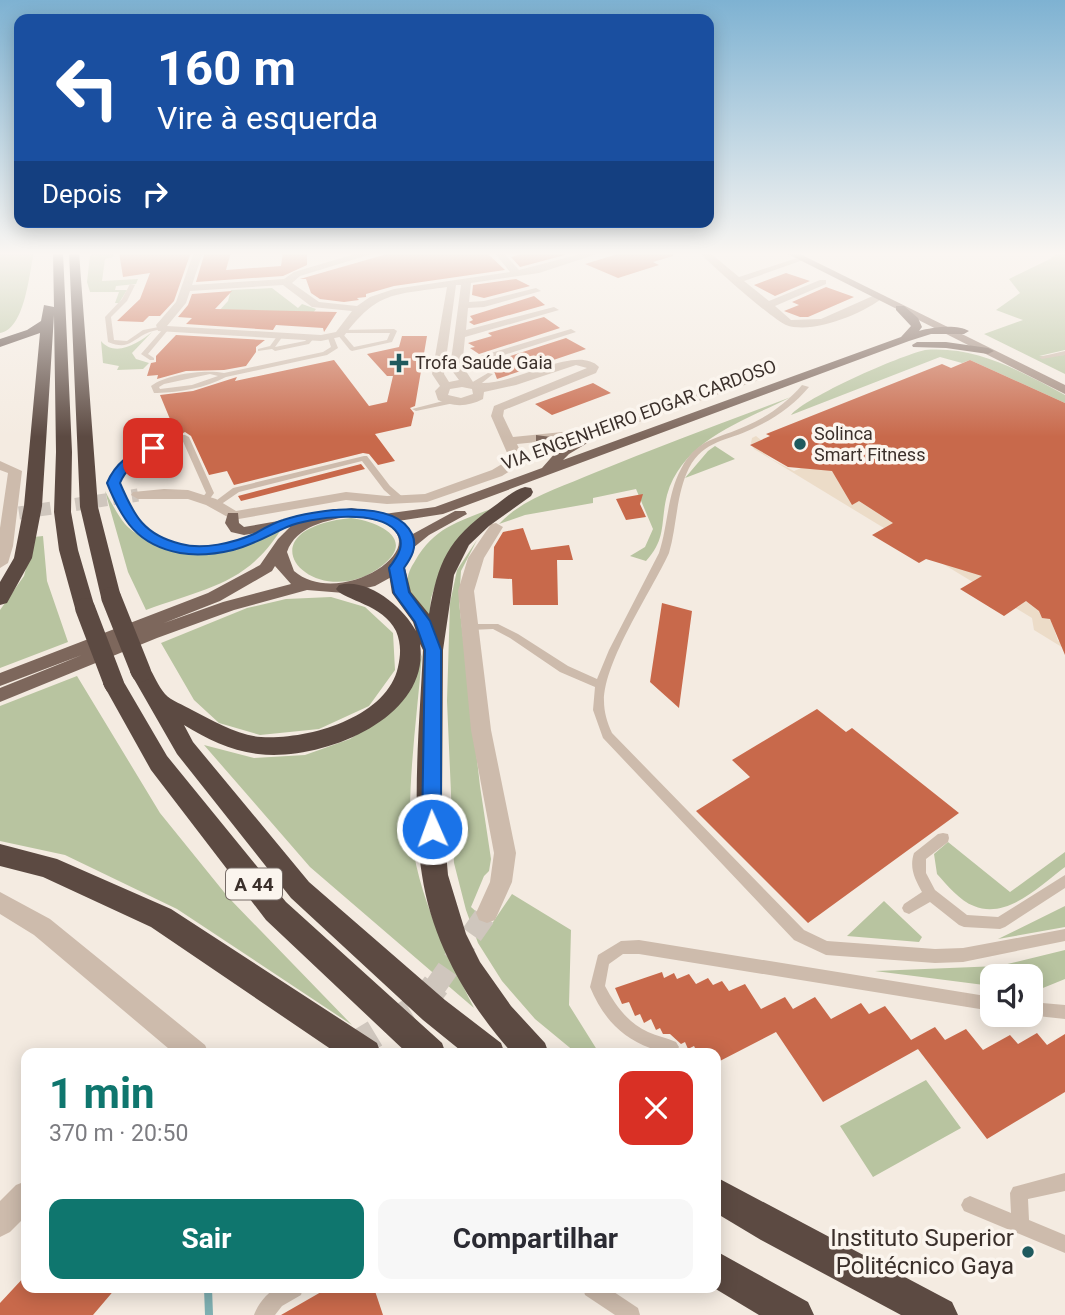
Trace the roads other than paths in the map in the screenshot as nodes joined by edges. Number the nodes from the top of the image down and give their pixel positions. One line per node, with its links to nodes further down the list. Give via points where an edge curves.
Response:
1 (48, 313): 15 (highway)
2 (63, 313): 53 (highway, A 44, via 64,452)
3 (69, 313): 75 (highway, A 44, bridge, via 89,507 111,597 141,672)
4 (112, 313): 18 (lane, via 108,317 111,342 128,344 145,331)
5 (174, 313): 18 (street)
6 (355, 313): 21 (street)
7 (447, 313): 16 (street)
8 (462, 313): 17 (street)
9 (543, 313): 17 (street, via 473,334)
10 (777, 313): 11 (street, via 788,322 807,326)
11 (838, 313)
12 (906, 313): 24 (main road, via 917,327)
13 (911, 313): 19 (main road)
14 (913, 313): 19 (main road)
15 (47, 322): 25 (highway, via 32,333); 35 (highway)
16 (446, 323): 17 (street); 40 (street, via 438,374)
17 (460, 328): 34 (street)
18 (163, 329): 22 (street); 33 (lane, via 144,354)
19 (945, 330): 24 (main road, VIA ENGENHEIRO EDGAR CARDOSO); 26 (main road, VIA ENGENHEIRO EDGAR CARDOSO); 30 (main road); 39 (main road, via 964,331)
20 (570, 332): 34 (street, via 475,361)
21 (338, 334): 21 (lane, via 352,349 390,341 394,331); 23 (street); 37 (lane, via 332,351)
22 (280, 336): 23 (street); 29 (lane, via 272,347)
23 (311, 338): 28 (lane)
24 (905, 339): 52 (main road, VIA ENGENHEIRO EDGAR CARDOSO)
25 (0, 342)
26 (917, 345): 30 (main road); 42 (main road, VIA ENGENHEIRO EDGAR CARDOSO)
27 (0, 349): 35 (highway, via 31,349)
28 (275, 349)
29 (260, 350)
30 (988, 351): 43 (main road)
31 (1065, 353): 32 (lane)
32 (1042, 357)
33 (152, 359)
34 (456, 362): 41 (street, via 458,374)
35 (44, 363): 46 (highway)
36 (490, 374): 41 (lane)
37 (224, 375): 37 (lane, via 210,372 155,386 157,391 170,391 213,382)
38 (753, 380): 47 (street)
39 (1065, 381)
40 (446, 386): 41 (street); 44 (street, via 441,394)
41 (474, 386): 44 (street, via 475,398); 49 (street, via 512,383 575,362 593,368 498,409)
42 (805, 387): 54 (main road, VIA ENGENHEIRO EDGAR CARDOSO); 73 (lane, via 795,400 699,450 680,476 665,552)
43 (1065, 390)
44 (451, 401): 45 (lane)
45 (416, 409)
46 (41, 421): 53 (highway, via 50,466); 69 (highway, via 23,558)
47 (594, 433): 48 (street); 50 (main road)
48 (541, 438): 49 (street); 50 (main road, via 554,441)
49 (509, 441): 57 (street, via 513,463 497,473 427,498)
50 (564, 451): 52 (main road)
51 (0, 465): 65 (street, via 15,471 14,514)
52 (547, 471): 60 (main road, VIA ENGENHEIRO EDGAR CARDOSO, via 438,511)
53 (59, 483): 90 (highway, A 44, bridge, via 67,551 85,608 114,684 159,763 276,911)
54 (525, 492): 63 (main road, VIA ENGENHEIRO EDGAR CARDOSO, via 440,523); 71 (highway, via 461,543 445,576)
55 (138, 495): 56 (street, via 187,493)
56 (212, 500): 57 (lane, via 364,458); 58 (street); 61 (lane, via 181,438 128,461 114,483 136,526 155,540 181,549 230,546)
57 (402, 500): 58 (street, via 346,496)
58 (233, 516): 61 (main road, via 236,529 244,531)
59 (317, 518): 60 (main road, via 352,512); 61 (main road); 64 (main road, via 289,535)
60 (385, 518): 63 (main road, via 398,524)
61 (286, 523)
62 (496, 527): 70 (street, via 476,558 466,592)
63 (408, 545): 66 (main road)
64 (281, 547): 67 (main road, via 283,569); 72 (main road, via 266,568 214,597)
65 (0, 563)
66 (397, 568): 68 (main road); 71 (highway, via 402,593 423,621)
67 (307, 585): 68 (main road); 74 (main road, via 194,619)
68 (346, 589): 75 (highway, via 384,607 400,620 411,641 411,666 398,691 377,714 343,733 281,746 238,742)
69 (0, 599)
70 (470, 627): 73 (lane, via 494,626 564,669); 82 (street, via 481,730 505,853 501,882)
71 (433, 650): 92 (highway, via 430,807 435,874 453,937 470,972 500,1017)
72 (0, 680)
73 (600, 685): 83 (lane, via 597,711 607,735 799,935 826,948 935,956)
74 (0, 695)
75 (161, 703): 91 (highway, A 44, via 185,748 300,890)
76 (943, 838): 79 (lane, via 919,856 919,873)
77 (0, 855): 89 (highway, via 48,867 161,918)
78 (1065, 881): 79 (lane, via 1000,923 964,920)
79 (930, 894): 81 (lane)
80 (0, 902): 88 (street, via 42,927)
81 (909, 908)
82 (487, 913)
83 (1065, 935)
84 (980, 1002): 87 (lane, via 639,947 621,948 603,960 597,986 611,1015 643,1040)
85 (1043, 1010): 86 (lane)
86 (1065, 1012)
87 (671, 1047)
88 (189, 1048)
89 (357, 1048)
90 (424, 1048)
91 (482, 1048)
92 (528, 1048)
93 (1065, 1182): 98 (lane, via 1019,1193)
94 (721, 1197): 106 (highway)
95 (21, 1200): 97 (street)
96 (970, 1205): 98 (lane)
97 (0, 1222)
98 (1020, 1226): 99 (lane)
99 (1065, 1244)
100 (721, 1272): 105 (highway)
101 (285, 1293): 103 (lane)
102 (600, 1293): 104 (lane)
103 (262, 1315)
104 (631, 1315)
105 (795, 1315)
106 (939, 1315)

